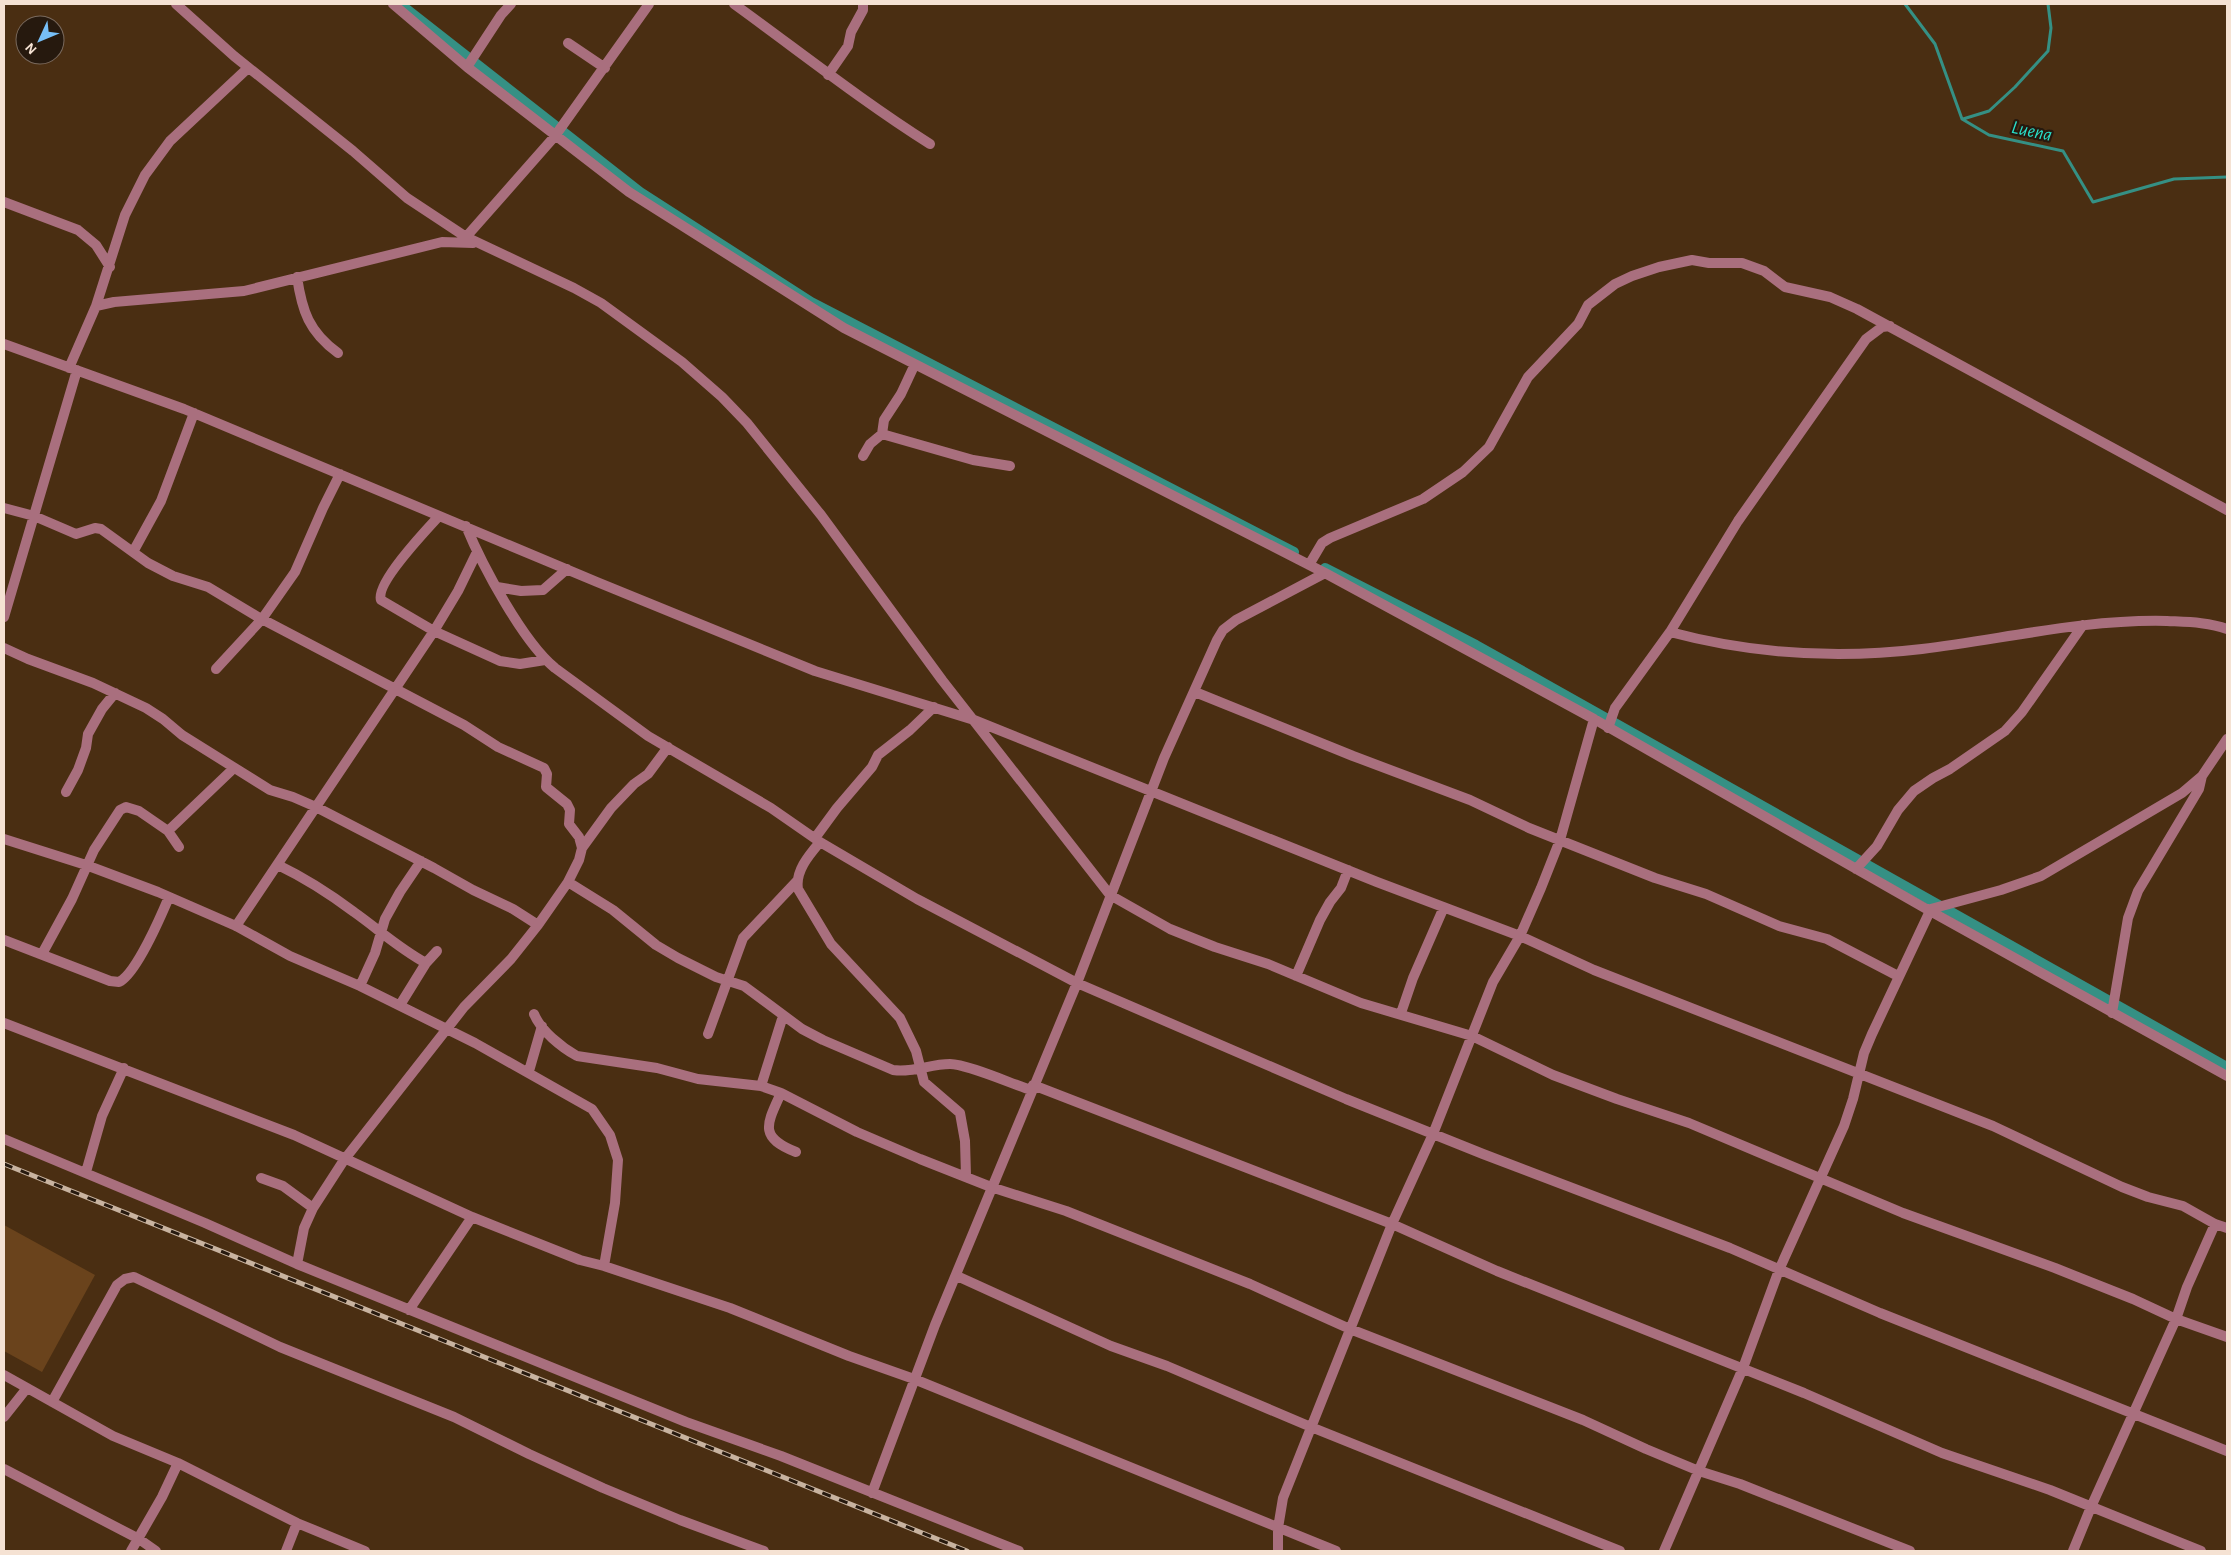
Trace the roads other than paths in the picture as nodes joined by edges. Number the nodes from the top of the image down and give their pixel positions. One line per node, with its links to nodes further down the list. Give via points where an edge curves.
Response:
1 (176, 4): 9 (street)
2 (393, 4): 8 (street)
3 (511, 4): 8 (street)
4 (649, 4): 10 (street)
5 (734, 4): 11 (street)
6 (863, 4): 11 (street, via 848,46)
7 (568, 43): 10 (street)
8 (467, 67): 12 (street)
9 (248, 68): 15 (street, via 407,198); 17 (street, via 170,141 145,175 125,215)
10 (605, 68): 12 (street)
11 (828, 75): 13 (street)
12 (555, 136): 15 (street); 23 (street, via 629,192 778,288 844,328)
13 (930, 144)
14 (4, 202): 17 (street, via 78,230 96,245)
15 (466, 237): 16 (street)
16 (476, 243): 18 (street, via 442,242); 55 (street, via 601,303 682,362 722,397 821,515)
17 (110, 267): 19 (street)
18 (297, 277): 19 (street, via 244,291); 22 (street, via 306,318)
19 (96, 306): 24 (street)
20 (1890, 326): 31 (street); 37 (street, via 1830,297 1785,287 1764,271 1742,263 1683,261 1632,276 1615,284 1588,305 1578,324 1528,377 1489,447 1463,472 1423,499 1330,538 1322,543); 46 (street, via 1882,327 1866,339 1738,521)
21 (4, 344): 24 (street)
22 (338, 353)
23 (915, 364): 26 (street, via 884,420); 37 (street)
24 (73, 369): 25 (street); 32 (street)
25 (194, 413): 29 (street); 35 (street, via 173,472)
26 (882, 434): 27 (street, via 870,444); 28 (street, via 973,460)
27 (863, 456)
28 (1010, 466)
29 (340, 474): 33 (street); 42 (street, via 295,572)
30 (4, 508): 32 (street)
31 (2227, 510)
32 (34, 516): 35 (street, via 76,534 101,529); 41 (street)
33 (439, 516): 34 (street); 45 (street, via 408,551 379,596 385,603)
34 (466, 526): 36 (street); 38 (street)
35 (133, 552): 42 (street, via 148,564 208,587)
36 (477, 552): 40 (street); 45 (street)
37 (1309, 565): 39 (street)
38 (567, 569): 40 (street, via 543,590); 53 (street, via 815,671)
39 (1325, 573): 51 (street, via 1223,630); 54 (street)
40 (497, 587): 48 (street)
41 (4, 617)
42 (262, 619): 49 (street); 50 (street)
43 (2083, 625): 44 (street, via 2142,620 2188,622); 46 (street, via 1889,652 1792,652 1746,648); 73 (street, via 2005,731 1914,791 1898,810 1877,846)
44 (2227, 629)
45 (434, 631): 48 (street, via 500,661 520,664); 50 (street)
46 (1670, 632): 56 (street, via 1615,708)
47 (4, 648): 52 (street)
48 (545, 660): 58 (street)
49 (216, 669)
50 (395, 689): 63 (street); 69 (street, via 498,747 544,768 547,774 545,784 567,804 569,824 579,837)
51 (1194, 692): 61 (street); 67 (street, via 1470,800)
52 (115, 693): 59 (street, via 158,715 182,735); 62 (street, via 92,725 78,770)
53 (934, 707): 55 (street); 66 (street, via 878,755)
54 (1594, 719): 56 (street); 67 (street)
55 (974, 720): 61 (street); 77 (street)
56 (1608, 728): 73 (street)
57 (2227, 739): 60 (street)
58 (668, 748): 66 (street, via 771,808); 69 (street, via 648,774 611,808)
59 (234, 768): 63 (street, via 270,790 294,796); 64 (street)
60 (2202, 776): 80 (street, via 2156,809 2041,876); 96 (street, via 2199,789 2138,891 2128,918)
61 (1152, 791): 74 (street); 77 (street)
62 (66, 792)
63 (316, 807): 70 (street); 72 (street)
64 (168, 831): 68 (street); 71 (street, via 139,811 126,807 120,810)
65 (4, 839): 71 (street)
66 (817, 840): 75 (street); 92 (street, via 917,899)
67 (1560, 840): 84 (street); 90 (street, via 1706,894 1779,926 1828,939)
68 (179, 847)
69 (582, 848): 76 (street)
70 (421, 861): 82 (street, via 513,909); 83 (street, via 400,892)
71 (86, 865): 78 (street); 87 (street, via 72,899)
72 (278, 865): 81 (street); 83 (street, via 302,877)
73 (1856, 869): 80 (street)
74 (1348, 870): 79 (street); 89 (street, via 1341,888 1320,920)
75 (797, 881): 91 (street, via 743,938); 105 (street, via 806,904 831,944 900,1018 916,1050)
76 (568, 882): 82 (street); 91 (street, via 613,910 656,945 697,968)
77 (1110, 895): 89 (street, via 1170,929); 92 (street)
78 (169, 897): 81 (street); 87 (street, via 129,974 119,982)
79 (1444, 907): 84 (street); 95 (street, via 1412,978)
80 (1928, 910): 90 (street); 96 (street)
81 (236, 926): 93 (street, via 290,956)
82 (538, 926): 101 (street)
83 (381, 932): 88 (street); 93 (street)
84 (1520, 936): 103 (street, via 1493,982); 107 (street, via 1594,970)
85 (4, 940): 87 (street)
86 (438, 951): 88 (street)
87 (42, 954)
88 (426, 963): 94 (street)
89 (1296, 976): 95 (street, via 1361,1003)
90 (1898, 976): 107 (street, via 1864,1053)
91 (728, 980): 98 (street, via 744,986); 102 (street)
92 (1077, 983): 110 (street); 112 (street)
93 (360, 986): 94 (street)
94 (400, 1005): 101 (street)
95 (1401, 1013): 103 (street)
96 (2112, 1013): 108 (street)
97 (534, 1014): 100 (street)
98 (784, 1016): 105 (street, via 823,1040 882,1067 903,1072); 109 (street)
99 (4, 1023): 104 (street)
100 (542, 1026): 106 (street); 109 (street, via 577,1056 657,1068 698,1079)
101 (447, 1029): 106 (street); 115 (street)
102 (708, 1034)
103 (1472, 1036): 112 (street); 119 (street, via 1553,1075 1689,1123)
104 (124, 1068): 115 (street, via 294,1135); 116 (street, via 102,1116)
105 (920, 1069): 110 (street, via 956,1064); 117 (street, via 924,1082 960,1114)
106 (529, 1072): 127 (street, via 592,1108 617,1151 618,1173)
107 (1859, 1073): 119 (street, via 1847,1117); 124 (street, via 1993,1126 2122,1187 2183,1206)
108 (2227, 1076)
109 (761, 1086): 111 (street)
110 (1032, 1088): 120 (street); 123 (street)
111 (781, 1093): 114 (street, via 768,1122 768,1130 779,1144); 117 (street, via 857,1132)
112 (1433, 1134): 123 (street); 128 (street, via 1648,1215)
113 (4, 1140): 116 (street)
114 (796, 1152)
115 (344, 1160): 121 (street); 122 (street)
116 (86, 1172): 126 (street)
117 (966, 1176): 120 (street)
118 (261, 1178): 121 (street, via 283,1186)
119 (1821, 1180): 128 (street); 131 (street, via 2098,1285)
120 (991, 1186): 129 (street); 132 (street, via 1066,1211 1250,1284)
121 (313, 1208): 126 (street, via 304,1228)
122 (472, 1217): 127 (street, via 580,1260); 130 (street)
123 (1392, 1224): 132 (street); 134 (street, via 1497,1271)
124 (2215, 1224): 125 (street); 131 (street)
125 (2227, 1228)
126 (297, 1264): 130 (street)
127 (604, 1266): 136 (street, via 730,1308)
128 (1779, 1270): 134 (street); 139 (street)
129 (957, 1276): 136 (street); 141 (street, via 1111,1346)
130 (409, 1310): 146 (street)
131 (2176, 1319): 133 (street); 139 (street)
132 (1350, 1329): 141 (street); 145 (street, via 1583,1420)
133 (2227, 1337)
134 (1743, 1368): 145 (street); 147 (street, via 1942,1453)
135 (4, 1374): 137 (street)
136 (914, 1379): 146 (street); 149 (street)
137 (27, 1388): 138 (street); 140 (street)
138 (52, 1402): 143 (street, via 113,1436); 155 (street, via 117,1286 134,1277 280,1347 454,1417 603,1488)
139 (2134, 1414): 142 (street); 147 (street)
140 (4, 1417)
141 (1311, 1427): 149 (street, via 1283,1498); 159 (street)
142 (2227, 1450)
143 (178, 1464): 148 (street); 150 (street)
144 (4, 1469): 150 (street)
145 (1699, 1471): 160 (street); 161 (street)
146 (872, 1493): 156 (street)
147 (2091, 1507): 162 (street); 163 (street)
148 (297, 1522): 153 (street); 154 (street)
149 (1278, 1528): 157 (street); 158 (street)
150 (139, 1539): 151 (street); 152 (street)
151 (131, 1551)
152 (156, 1551)
153 (286, 1551)
154 (365, 1551)
155 (764, 1551)
156 (1019, 1551)
157 (1278, 1551)
158 (1336, 1551)
159 (1620, 1551)
160 (1664, 1551)
161 (1910, 1551)
162 (2073, 1551)
163 (2201, 1551)

